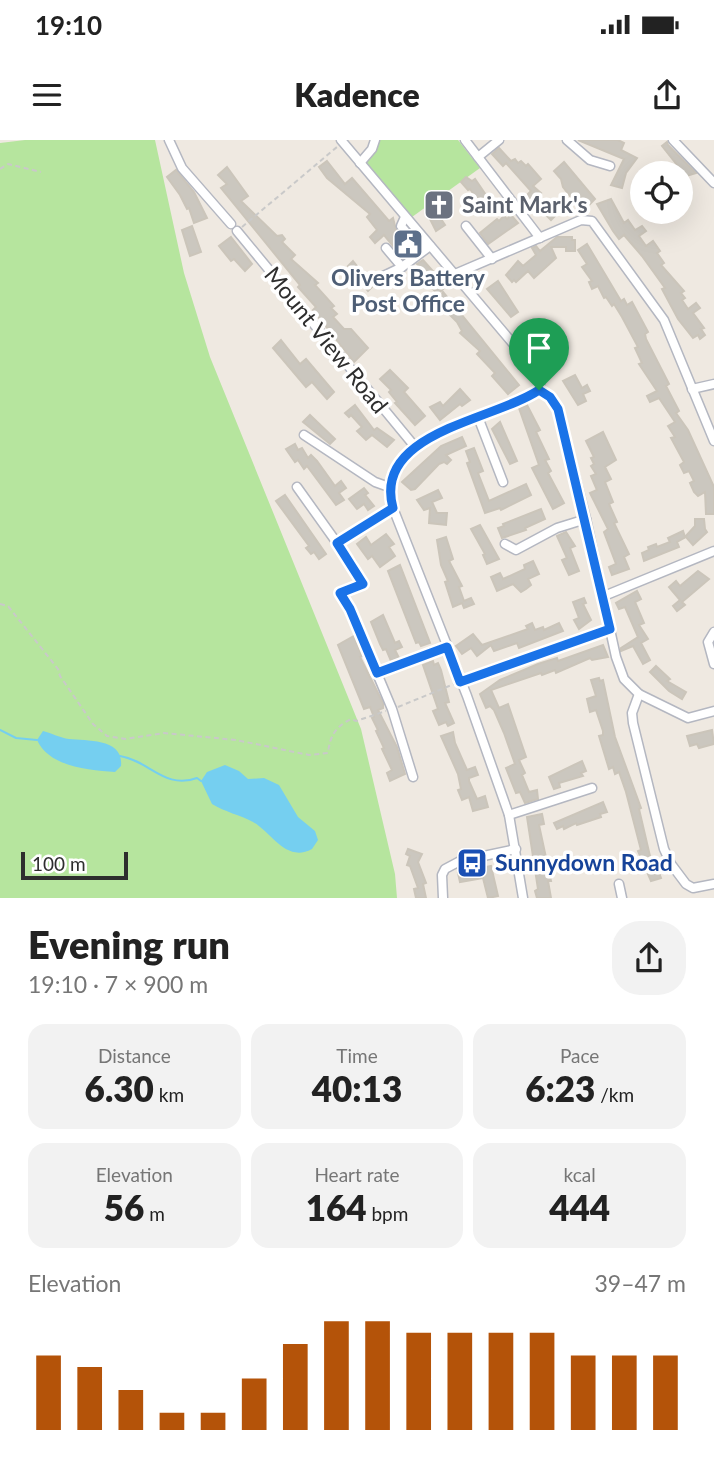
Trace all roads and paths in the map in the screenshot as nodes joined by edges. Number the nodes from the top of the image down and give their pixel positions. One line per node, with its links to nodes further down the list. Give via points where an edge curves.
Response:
1 (169, 140): 15 (street, Mount View Road, via 182,168)
2 (375, 140): 9 (street)
3 (465, 140): 8 (street)
4 (499, 140): 8 (street)
5 (567, 140): 10 (street, via 590,160)
6 (673, 140): 13 (street)
7 (342, 141): 9 (street); 15 (path)
8 (478, 157): 16 (street)
9 (360, 163): 17 (street)
10 (610, 166)
11 (0, 169): 12 (path, via 8,164)
12 (41, 172)
13 (714, 183)
14 (466, 226): 19 (street)
15 (234, 228): 29 (street, Mount View Road)
16 (540, 238): 19 (street); 24 (street, via 581,220 593,221 664,320)
17 (430, 246): 20 (street); 21 (street)
18 (386, 248): 20 (street)
19 (492, 259): 21 (street)
20 (402, 267): 22 (street)
21 (454, 274): 25 (street, via 537,372)
22 (375, 280)
23 (714, 384): 24 (street)
24 (692, 389): 28 (street)
25 (539, 390): 26 (street); 34 (street, via 558,409)
26 (478, 417): 29 (street); 30 (street)
27 (303, 435): 32 (street)
28 (714, 442)
29 (416, 448): 32 (street, via 396,466)
30 (503, 482)
31 (297, 487): 35 (street)
32 (389, 487): 33 (street)
33 (393, 508): 35 (street); 46 (street)
34 (586, 519): 37 (street, via 557,528); 41 (street)
35 (337, 543): 40 (street)
36 (505, 544): 37 (street)
37 (516, 550): 39 (street)
38 (714, 551): 41 (street)
39 (514, 561)
40 (352, 564): 43 (path, via 363,584 340,593)
41 (604, 596): 44 (street)
42 (0, 604): 51 (path, via 8,606 50,659 93,724 114,738 164,733 236,740 309,755 328,753 338,725)
43 (350, 609): 48 (street)
44 (610, 629): 49 (street); 50 (street, via 620,670)
45 (714, 632): 47 (street, via 708,642)
46 (447, 647): 48 (street); 49 (street)
47 (714, 664)
48 (377, 673): 51 (street)
49 (460, 682): 51 (path); 55 (street)
50 (639, 694): 52 (street, via 688,718); 58 (street, via 633,723 664,849 686,884 698,889)
51 (392, 709): 53 (street)
52 (714, 711)
53 (413, 777)
54 (592, 788): 55 (street)
55 (509, 816): 56 (street)
56 (516, 849): 59 (street, via 452,864 442,875); 60 (street)
57 (619, 884): 61 (street)
58 (714, 884)
59 (443, 898)
60 (523, 898)
61 (622, 898)

